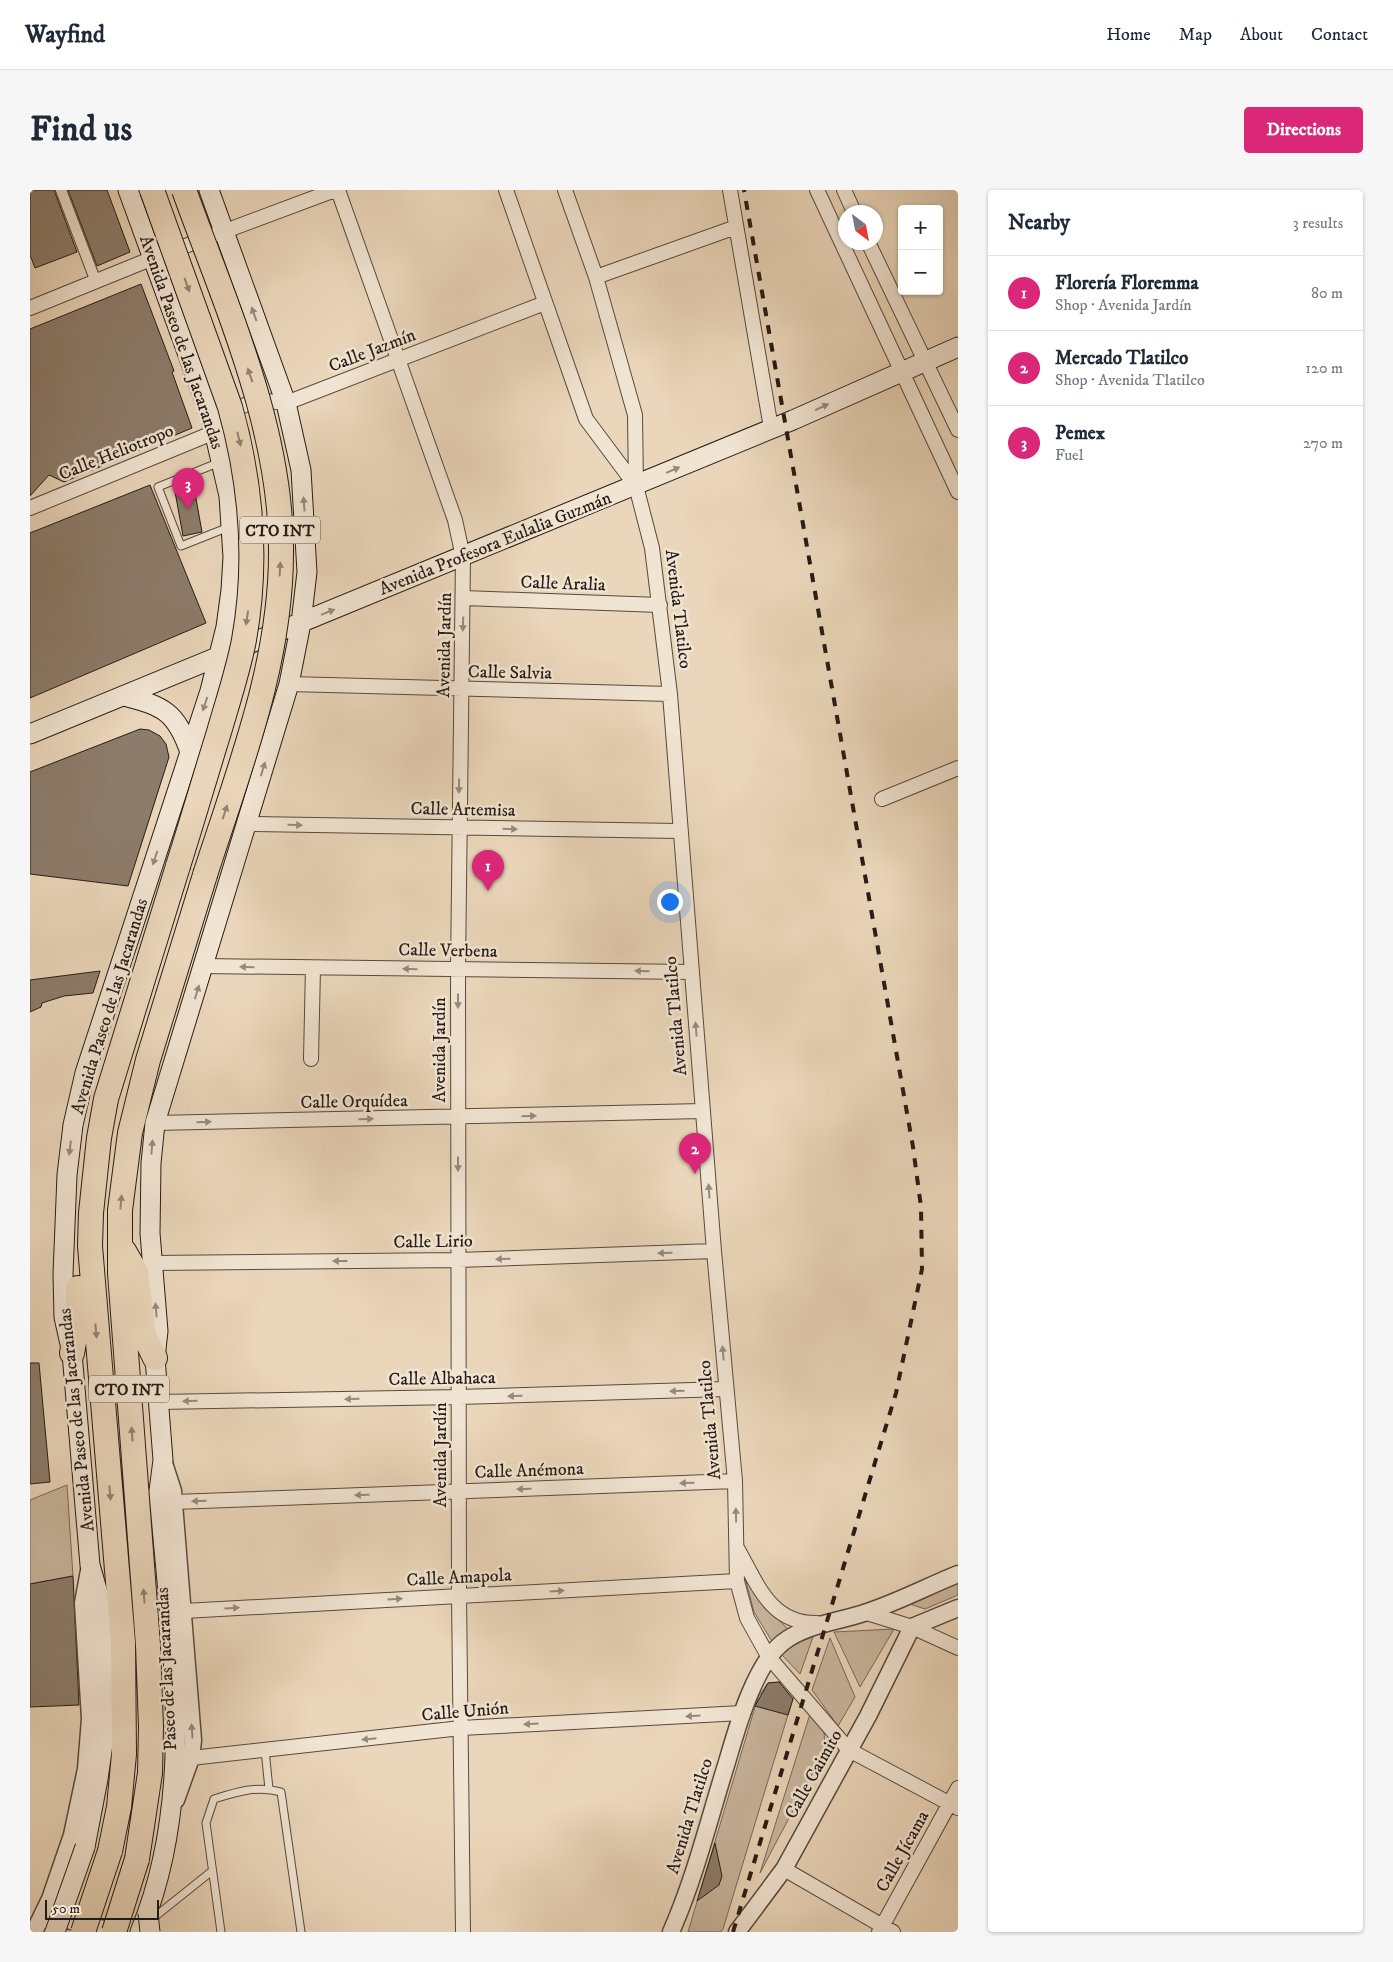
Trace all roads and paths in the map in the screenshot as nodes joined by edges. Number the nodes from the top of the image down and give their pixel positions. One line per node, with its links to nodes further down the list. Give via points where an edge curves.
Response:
1 (61, 190): 18 (street)
2 (128, 190): 16 (main road, Avenida Paseo de las Jacarandas / CTO INT)
3 (152, 190): 61 (highway, CTO INT, one-way to 61, bridge, via 213,357 240,442 252,564 248,610 236,675 106,1099 93,1194)
4 (184, 190): 60 (highway, CTO INT, one-way to 4, bridge, via 130,1133 148,1060 259,707 275,626 282,549 272,458 261,409)
5 (209, 190): 14 (main road, CTO INT)
6 (336, 190): 14 (street); 22 (street, Avenida Jardín)
7 (506, 190): 19 (street, Avenida Tlatilco)
8 (565, 190): 17 (street, Avenida Tlatilco)
9 (730, 190): 13 (street)
10 (817, 190): 24 (street)
11 (844, 190): 12 (street)
12 (851, 205)
13 (736, 227): 17 (street); 27 (street)
14 (224, 232): 16 (street); 25 (main road, CTO INT, one-way to 14)
15 (872, 250): 23 (street)
16 (153, 258): 18 (street); 26 (main road, Avenida Paseo de las Jacarandas / CTO INT)
17 (596, 277): 30 (street, Avenida Tlatilco, via 635,415)
18 (96, 282): 20 (street)
19 (545, 303): 22 (street, Calle Jazmín); 30 (street, Avenida Tlatilco, via 586,418)
20 (30, 308)
21 (958, 347): 23 (main road, Avenida Profesora Eulalia Guzmán)
22 (397, 361): 25 (street, Calle Jazmín); 34 (street, Avenida Jardín, via 455,520)
23 (923, 361): 24 (main road, Avenida Profesora Eulalia Guzmán); 28 (street)
24 (900, 371): 27 (main road, Avenida Profesora Eulalia Guzmán, one-way to 24); 31 (street)
25 (286, 403): 26 (street, Calle Jazmín, via 257,400); 37 (main road, CTO INT, one-way to 25, via 307,572 304,502 301,470)
26 (213, 425): 29 (main road, Avenida Paseo de las Jacarandas / CTO INT); 32 (street, Calle Heliotropo)
27 (771, 428): 30 (main road, Avenida Profesora Eulalia Guzmán, one-way to 27)
28 (958, 430)
29 (222, 461): 33 (main road, Avenida Paseo de las Jacarandas / CTO INT); 33 (lane, via 158,487 181,546)
30 (636, 486): 34 (main road, Avenida Profesora Eulalia Guzmán); 36 (street, Avenida Tlatilco, via 652,548)
31 (958, 492)
32 (30, 508)
33 (232, 526): 38 (main road, Avenida Paseo de las Jacarandas / CTO INT, via 231,590)
34 (464, 558): 35 (street, Avenida Jardín); 37 (main road, Avenida Profesora Eulalia Guzmán, one-way to 34)
35 (464, 598): 36 (street, Calle Aralia); 40 (street, Avenida Jardín, one-way to 40)
36 (660, 605): 41 (street, Avenida Tlatilco)
37 (301, 623): 38 (main road, Avenida Profesora Eulalia Guzmán); 39 (main road, CTO INT)
38 (219, 657): 42 (main road, Avenida Profesora Eulalia Guzmán); 44 (main road, Avenida Paseo de las Jacarandas / CTO INT, one-way to 44)
39 (289, 684): 40 (street, Calle Salvia); 47 (main road, CTO INT, one-way to 39)
40 (461, 690): 41 (street, Calle Salvia); 48 (street, Avenida Jardín, one-way to 48)
41 (670, 694): 49 (street, Avenida Tlatilco)
42 (124, 696): 43 (main road, Avenida Profesora Eulalia Guzmán); 44 (main road, via 145,701 168,713 182,731)
43 (30, 734)
44 (190, 752): 50 (main road, Avenida Paseo de las Jacarandas / CTO INT)
45 (958, 768): 46 (street)
46 (882, 799)
47 (247, 824): 48 (street, Calle Artemisa, one-way to 48); 51 (main road, CTO INT)
48 (458, 828): 49 (street, Calle Artemisa, one-way to 49); 54 (street, Avenida Jardín)
49 (679, 831): 55 (street, Avenida Tlatilco)
50 (163, 834): 51 (main road); 65 (main road, Avenida Paseo de las Jacarandas / CTO INT, one-way to 65, via 85,1073 73,1125 63,1250 64,1317)
51 (237, 856): 52 (main road, CTO INT)
52 (204, 966): 53 (street, Calle Verbena, one-way to 52); 59 (main road, CTO INT, one-way to 52)
53 (312, 968): 54 (street, Calle Verbena, one-way to 53); 56 (street)
54 (458, 969): 55 (street, Calle Verbena, one-way to 54); 58 (street, Avenida Jardín, one-way to 58)
55 (691, 972): 57 (street, Avenida Tlatilco, one-way to 55)
56 (311, 1059)
57 (703, 1111): 58 (street, Calle Orquídea, one-way to 57); 62 (street, Avenida Tlatilco, one-way to 57)
58 (458, 1118): 59 (street, Calle Orquídea, one-way to 58); 63 (street, Avenida Jardín, one-way to 63)
59 (155, 1123): 64 (main road, CTO INT, one-way to 59, via 150,1163)
60 (119, 1241): 66 (highway, via 136,1272 144,1335); 100 (highway, CTO INT, one-way to 60, bridge, via 137,1859 150,1773 152,1727)
61 (90, 1246): 65 (highway, via 78,1275 78,1320); 99 (highway, CTO INT, one-way to 99, bridge, via 122,1642 124,1754 119,1807 110,1851)
62 (714, 1251): 63 (street, Calle Lirio, one-way to 63); 67 (street, Avenida Tlatilco, one-way to 62)
63 (458, 1260): 64 (street, Calle Lirio, one-way to 64); 68 (street, Avenida Jardín)
64 (152, 1262): 66 (main road, CTO INT, one-way to 64, via 158,1331)
65 (72, 1353): 74 (main road, Avenida Paseo de las Jacarandas / CTO INT)
66 (155, 1358): 69 (main road, CTO INT)
67 (726, 1389): 68 (street, Calle Albahaca, one-way to 68); 70 (street, Avenida Tlatilco)
68 (459, 1397): 69 (street, Calle Albahaca, one-way to 69); 71 (street, Avenida Jardín)
69 (158, 1402): 72 (main road, CTO INT)
70 (735, 1481): 71 (street, Calle Anémona, one-way to 71); 73 (street, Avenida Tlatilco, one-way to 70)
71 (459, 1492): 72 (street, Calle Anémona, one-way to 72); 77 (street, Avenida Jardín)
72 (166, 1496): 79 (street, Paseo de las Jacarandas); 95 (main road, CTO INT, via 175,1745 167,1841)
73 (736, 1546): 76 (street, Avenida Tlatilco); 81 (street, Avenida Tlatilco, via 777,1611 801,1624)
74 (90, 1565): 96 (street, via 83,1603 90,1719 86,1769 72,1836); 98 (main road, Avenida Paseo de las Jacarandas / CTO INT, bridge, via 100,1600 103,1744 85,1847)
75 (958, 1574): 80 (street)
76 (737, 1581): 77 (street, Calle Amapola, one-way to 76); 84 (street, Avenida Tlatilco, via 747,1618)
77 (459, 1596): 79 (street, Calle Amapola, one-way to 77); 86 (street, Avenida Jardín)
78 (958, 1608): 82 (street)
79 (184, 1611): 89 (street, Paseo de las Jacarandas, one-way to 79, via 193,1740)
80 (867, 1612): 81 (street); 82 (street)
81 (826, 1623): 84 (street, Avenida Tlatilco, via 797,1634)
82 (912, 1627): 83 (street); 88 (street, Calle Caimito)
83 (958, 1648)
84 (768, 1656): 85 (street, Avenida Tlatilco); 88 (street)
85 (742, 1713): 86 (street, Calle Unión, one-way to 86); 104 (street, Avenida Tlatilco)
86 (461, 1728): 87 (street, Calle Unión, one-way to 87); 103 (street, Avenida Jardín)
87 (265, 1750): 89 (street, Calle Unión); 91 (lane)
88 (849, 1750): 92 (street); 93 (street, Calle Caimito)
89 (191, 1758): 95 (street, Paseo de las Jacarandas, via 178,1792)
90 (958, 1788): 92 (street, Calle Jícama)
91 (270, 1789): 94 (lane, via 244,1790 214,1799 206,1823); 102 (lane, via 281,1792)
92 (954, 1805): 97 (street, Calle Jícama)
93 (784, 1869): 97 (street); 105 (street, Calle Caimito)
94 (212, 1871): 95 (lane); 101 (lane)
95 (148, 1926)
96 (36, 1928): 100 (street, via 50,1918 59,1918)
97 (885, 1930)
98 (55, 1932)
99 (83, 1932)
100 (115, 1932)
101 (221, 1932)
102 (300, 1932)
103 (463, 1932)
104 (672, 1932)
105 (737, 1932)

